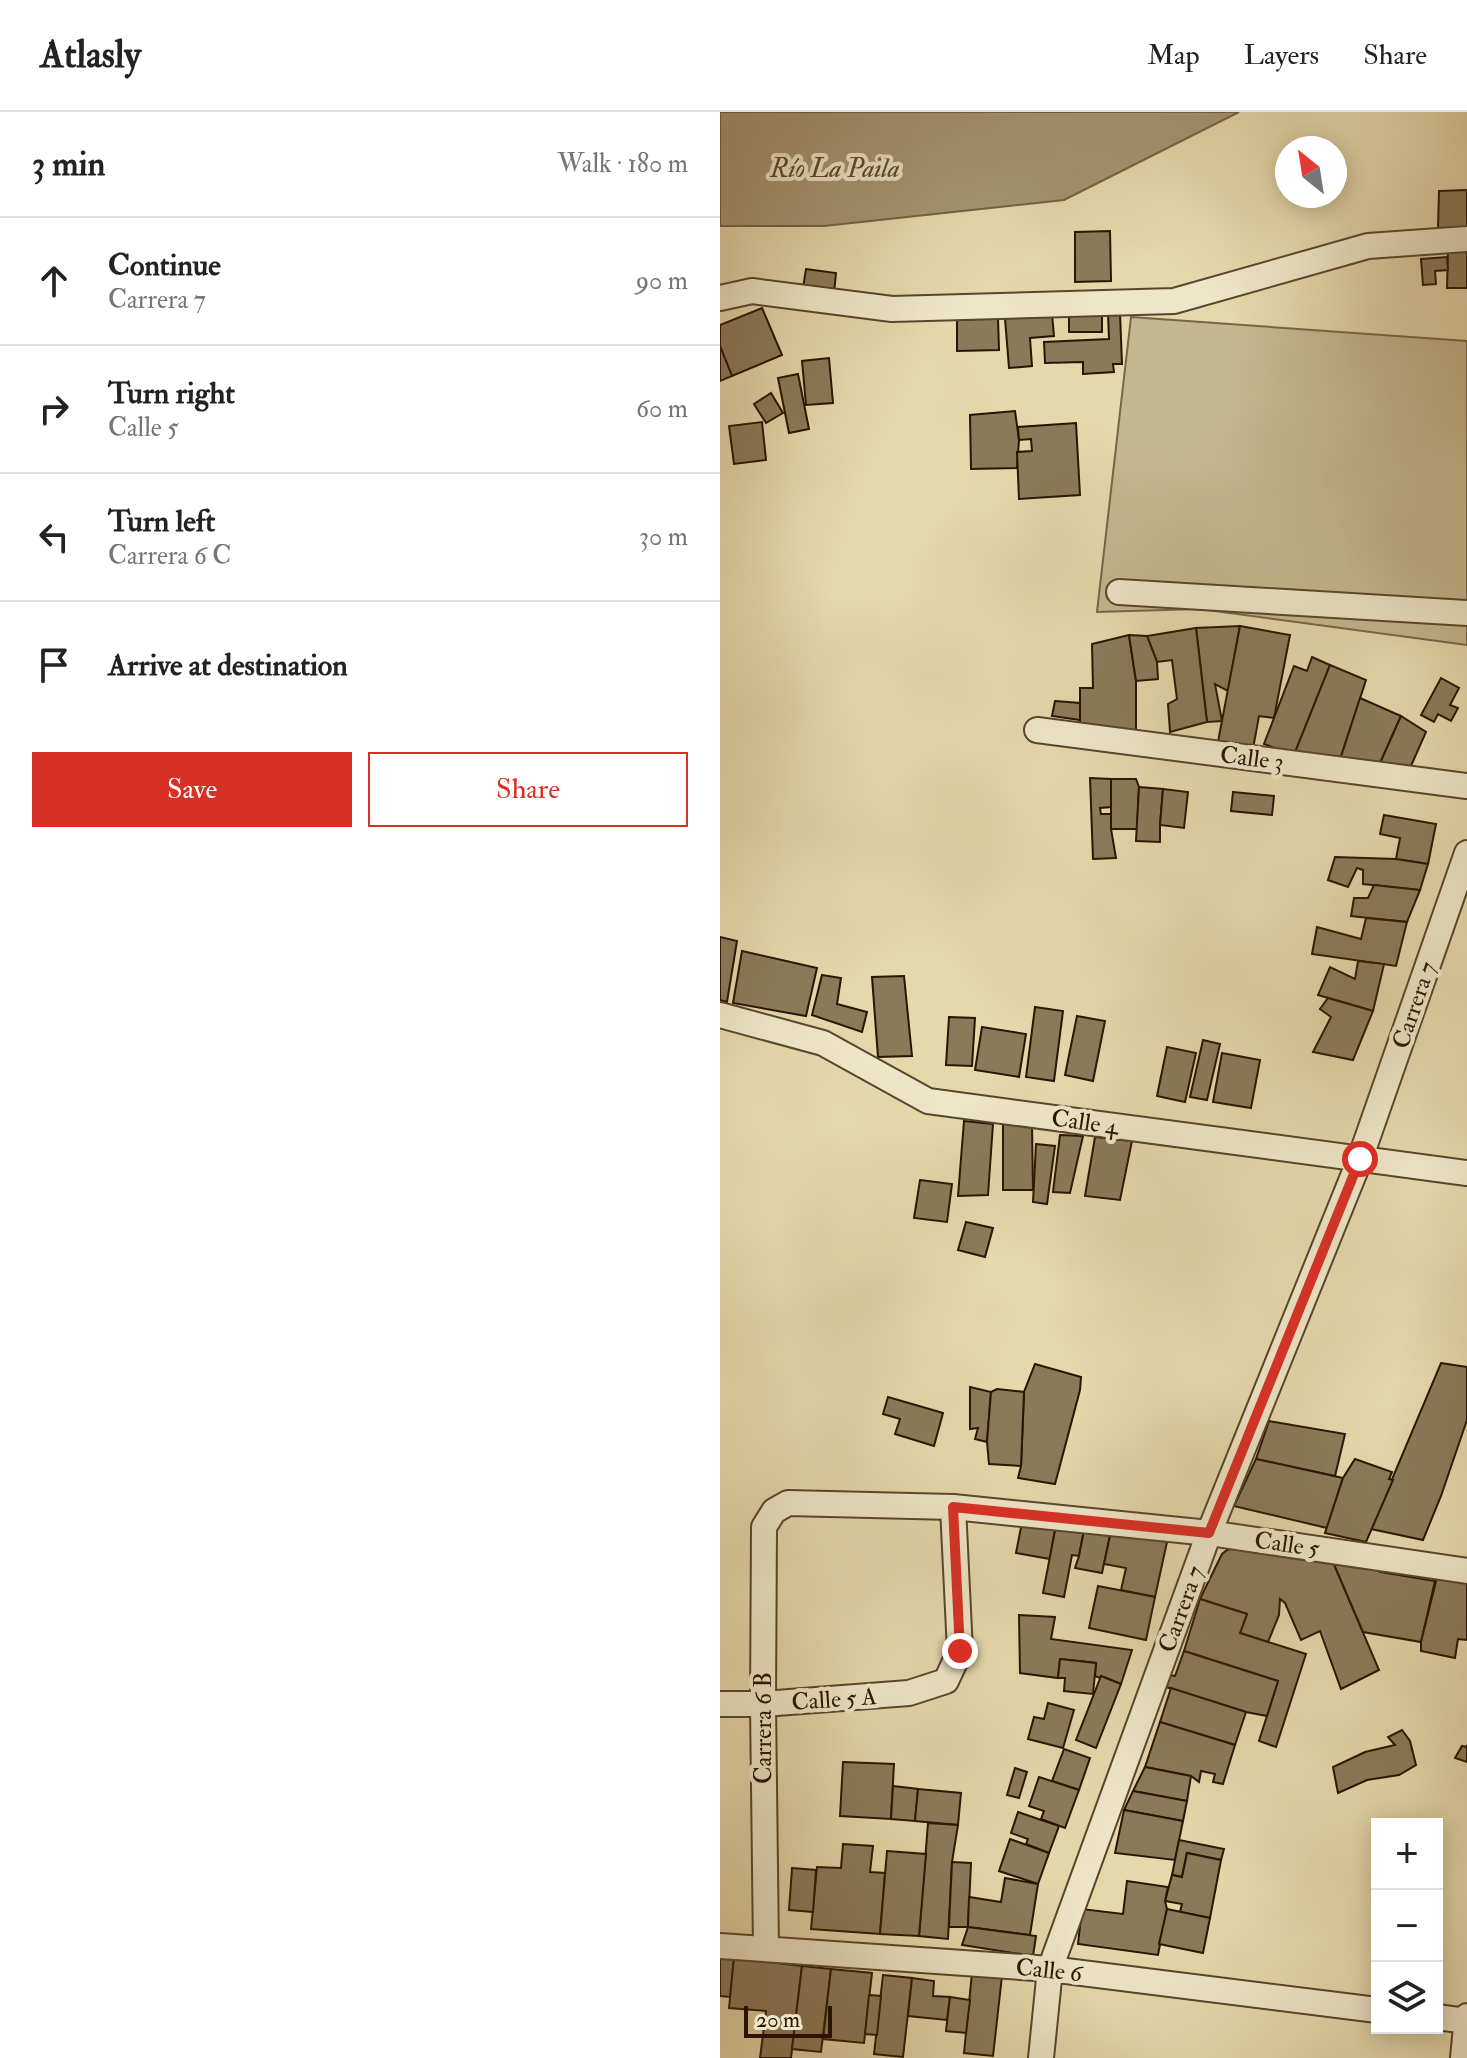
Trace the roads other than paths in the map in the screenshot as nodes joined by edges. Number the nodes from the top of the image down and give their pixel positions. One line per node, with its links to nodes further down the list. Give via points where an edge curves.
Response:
1 (1467, 239): 2 (street, via 1368,246 1174,301 892,309 752,291)
2 (720, 298)
3 (1119, 592): 4 (street)
4 (1467, 613)
5 (1037, 730): 6 (street, Calle 3)
6 (1467, 786)
7 (1467, 853): 9 (street, Carrera 7)
8 (720, 1015): 9 (street, Calle 4, via 823,1043 928,1101)
9 (1360, 1159): 10 (street, Calle 4); 13 (street, Carrera 7)
10 (1467, 1173)
11 (953, 1507): 12 (street, Calle 5, via 788,1503); 13 (street, Calle 5); 16 (street, Calle 5 A, via 960,1651 946,1681 909,1693)
12 (774, 1511): 16 (street, Carrera 6 B, via 764,1527)
13 (1209, 1533): 14 (street, Calle 5); 19 (street, Carrera 7)
14 (1467, 1571)
15 (720, 1704): 16 (street, Calle 5 A)
16 (763, 1704): 18 (street, Carrera 6 B)
17 (720, 1946): 18 (street, Calle 6)
18 (766, 1949): 19 (street, Calle 6)
19 (1050, 1969): 20 (street, Calle 6); 23 (street, Carrera 7)
20 (1371, 2009)
21 (1443, 2017): 22 (street)
22 (1466, 2019): 24 (street)
23 (1041, 2058)
24 (1463, 2058)

